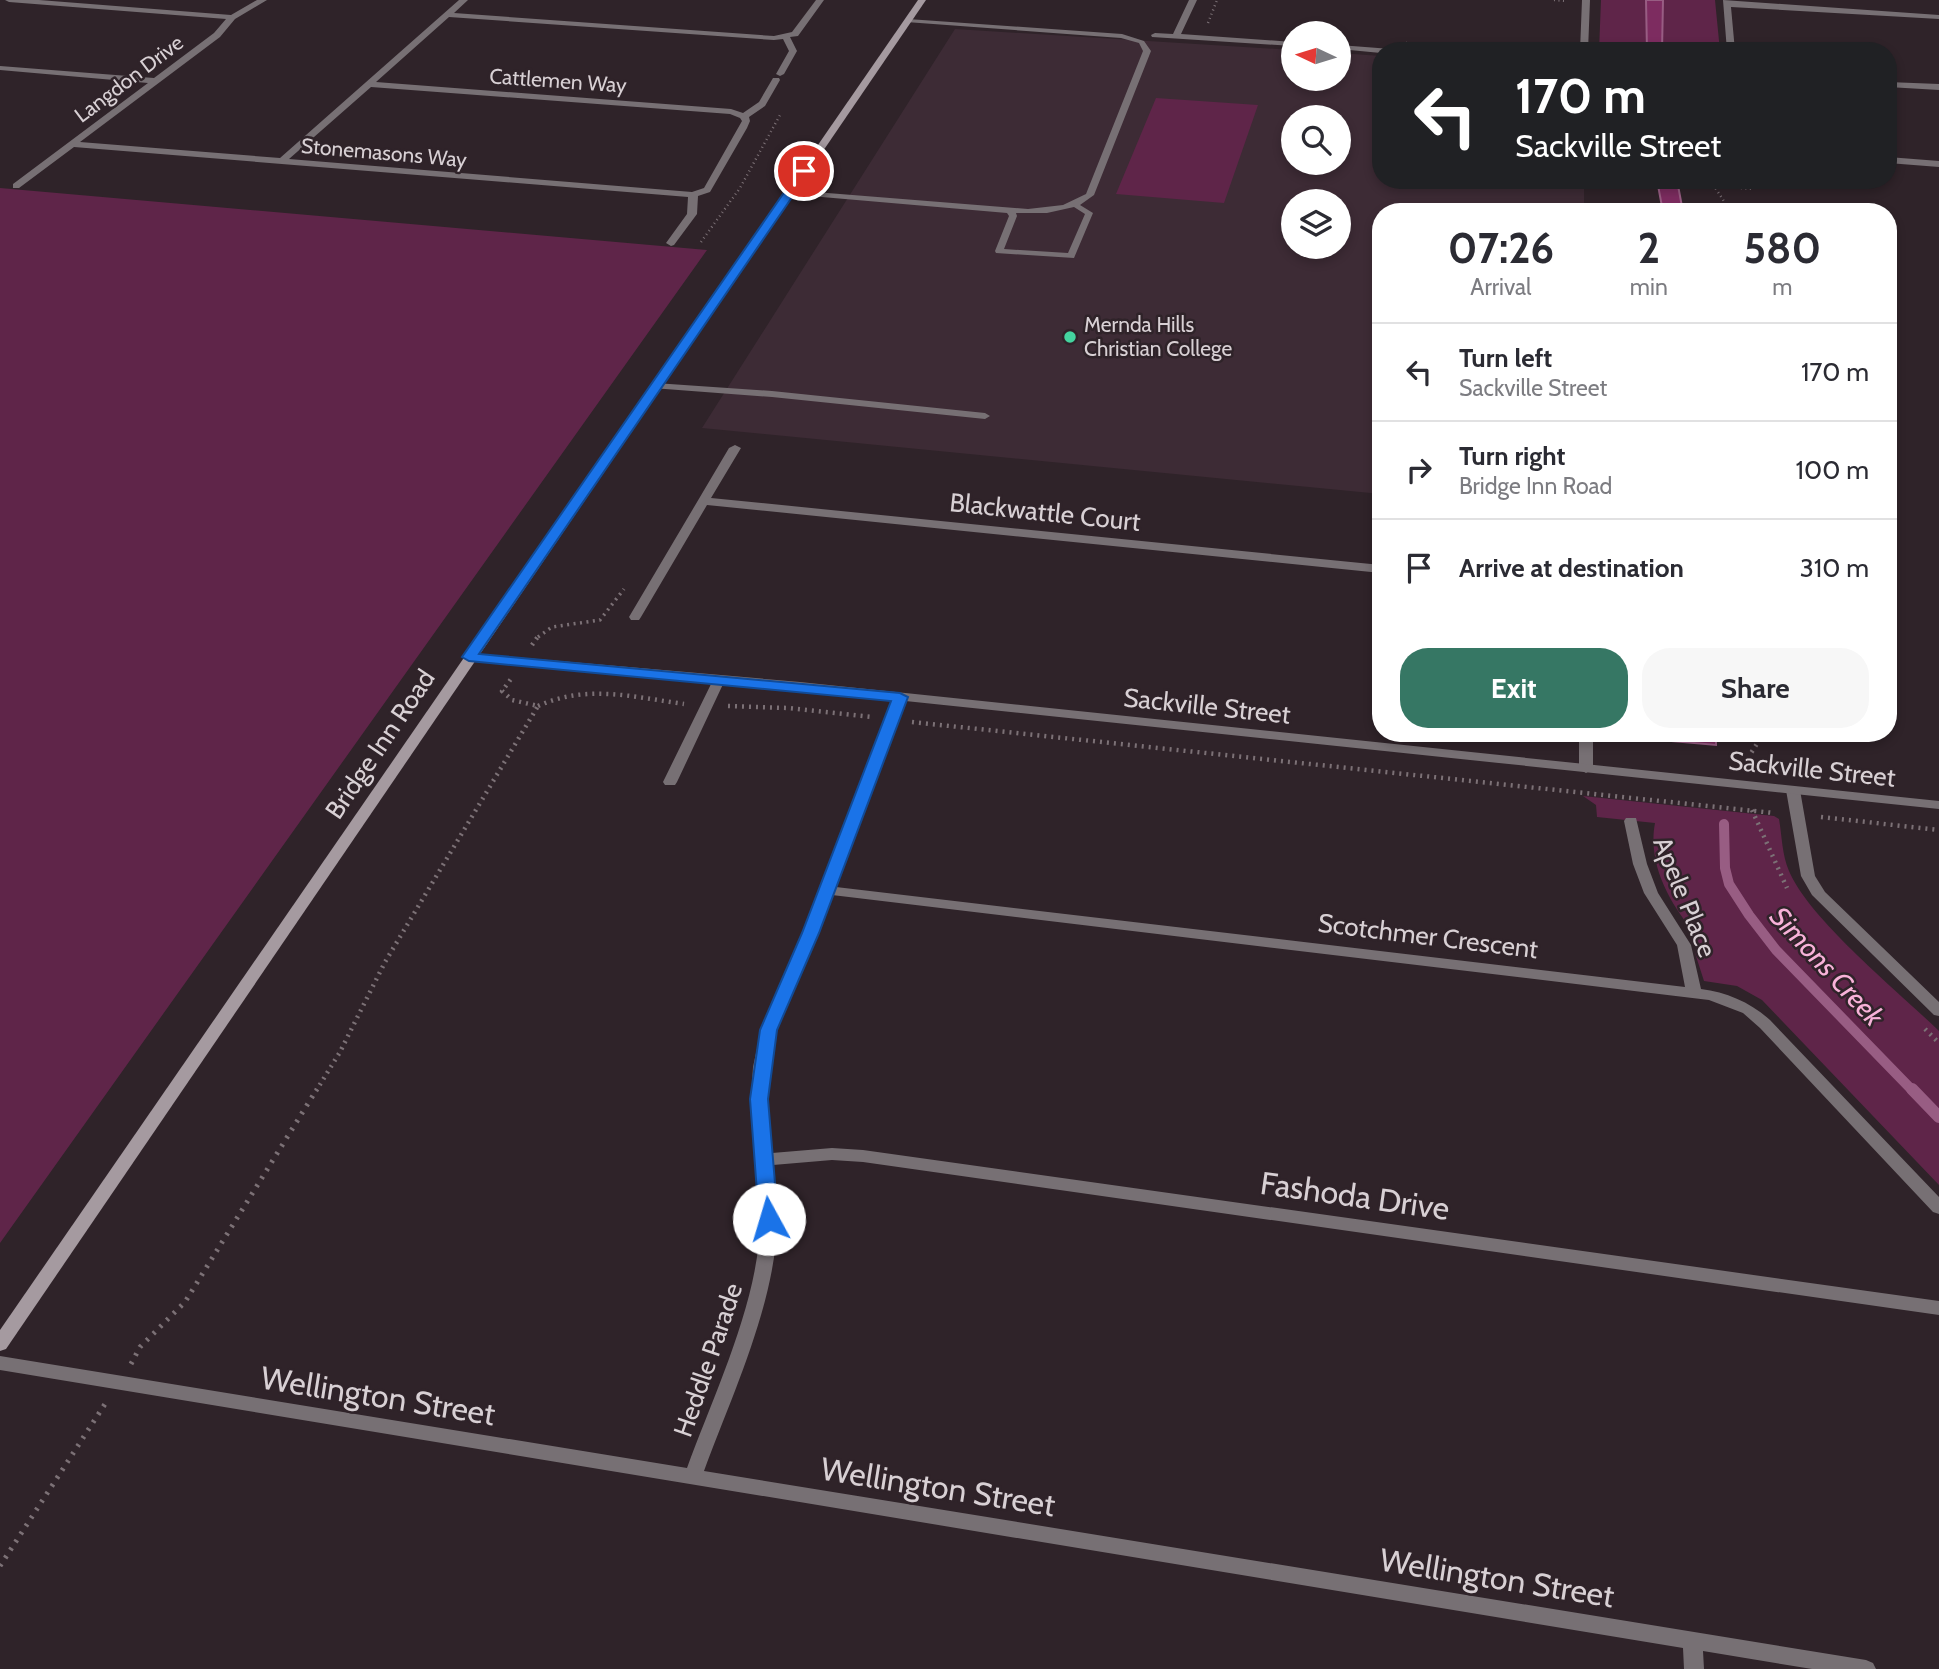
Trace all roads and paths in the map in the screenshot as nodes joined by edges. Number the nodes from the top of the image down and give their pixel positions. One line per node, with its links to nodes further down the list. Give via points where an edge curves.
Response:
1 (9, 0): 12 (street)
2 (263, 0): 12 (street, Langdon Drive)
3 (464, 0): 11 (street)
4 (820, 0): 16 (street, via 799,31)
5 (922, 0): 14 (main road, Bridge Inn Road)
6 (1193, 0): 17 (street)
7 (1554, 0): 9 (path)
8 (1586, 0): 18 (street)
9 (1566, 1)
10 (1727, 2): 13 (street); 19 (street)
11 (447, 15): 16 (street); 25 (street)
12 (232, 17): 24 (street, Langdon Drive, via 217,35)
13 (1939, 17)
14 (908, 21): 35 (main road, Bridge Inn Road); 39 (lane, via 1122,36 1142,42 1147,51 1138,75 1090,195)
15 (1155, 35): 17 (street)
16 (786, 37): 29 (street, via 793,51 762,104)
17 (1177, 37): 20 (street)
18 (1584, 42)
19 (1730, 42)
20 (1281, 43)
21 (1351, 48): 22 (street)
22 (1372, 50)
23 (0, 68): 24 (street)
24 (156, 81): 30 (street, Langdon Drive)
25 (369, 83): 29 (street, Cattlemen Way); 32 (street)
26 (1897, 85): 27 (street)
27 (1939, 87)
28 (784, 108): 41 (path, via 740,188)
29 (744, 116): 37 (street, via 743,128 709,187)
30 (71, 144): 32 (street, Stonemasons Way); 34 (street, Langdon Drive)
31 (1897, 161): 33 (street)
32 (281, 162): 37 (street, Stonemasons Way)
33 (1939, 163)
34 (16, 186)
35 (790, 191): 38 (lane); 43 (main road, Bridge Inn Road)
36 (918, 192): 38 (lane)
37 (693, 195): 42 (street, via 692,214)
38 (911, 202): 40 (lane)
39 (1077, 205): 40 (lane, via 1050,211); 40 (lane, via 1089,213 1070,256 999,251 1013,216)
40 (1010, 210)
41 (701, 242)
42 (671, 243)
43 (655, 386): 44 (lane); 50 (main road, Bridge Inn Road)
44 (985, 416)
45 (735, 448): 46 (street)
46 (705, 501): 47 (street, Blackwattle Court); 49 (street)
47 (1372, 568)
48 (626, 585): 51 (path, via 613,608 597,621 540,631)
49 (635, 617)
50 (469, 657): 51 (street, Sackville Street); 71 (main road, Bridge Inn Road)
51 (523, 661): 52 (street, Sackville Street); 54 (path, via 502,691 512,700)
52 (719, 680): 53 (street, Sackville Street); 55 (street)
53 (900, 697): 56 (street, Heddle Parade); 58 (street, Sackville Street)
54 (538, 706): 55 (path, via 576,692); 73 (path, via 385,962 340,1052 186,1302 140,1347)
55 (708, 706): 56 (path, via 788,708); 59 (street)
56 (892, 720): 62 (path); 65 (street, Heddle Parade)
57 (1586, 742): 58 (street)
58 (1586, 769): 60 (street, Sackville Street)
59 (670, 782)
60 (1793, 790): 61 (street, Sackville Street); 62 (street)
61 (1939, 806)
62 (1797, 815): 64 (path); 67 (street, via 1808,876 1819,895)
63 (1631, 821): 66 (street, Apele Place, via 1651,893 1684,945)
64 (1939, 830)
65 (826, 890): 66 (street, Scotchmer Crescent); 68 (street, Heddle Parade, via 769,1030 759,1099)
66 (1694, 993): 69 (street, Scotchmer Crescent, via 1748,1009)
67 (1939, 1012)
68 (762, 1160): 70 (street, Fashoda Drive, via 863,1156); 74 (street, Heddle Parade, via 769,1219 763,1273)
69 (1939, 1208)
70 (1939, 1308)
71 (0, 1344)
72 (0, 1363): 73 (street, Wellington Street)
73 (120, 1384): 74 (street, Wellington Street); 75 (path, via 92,1419)
74 (693, 1476): 76 (street, Wellington Street)
75 (0, 1566)
76 (1693, 1640): 77 (street); 78 (street, Wellington Street)
77 (1694, 1669)
78 (1866, 1669)

